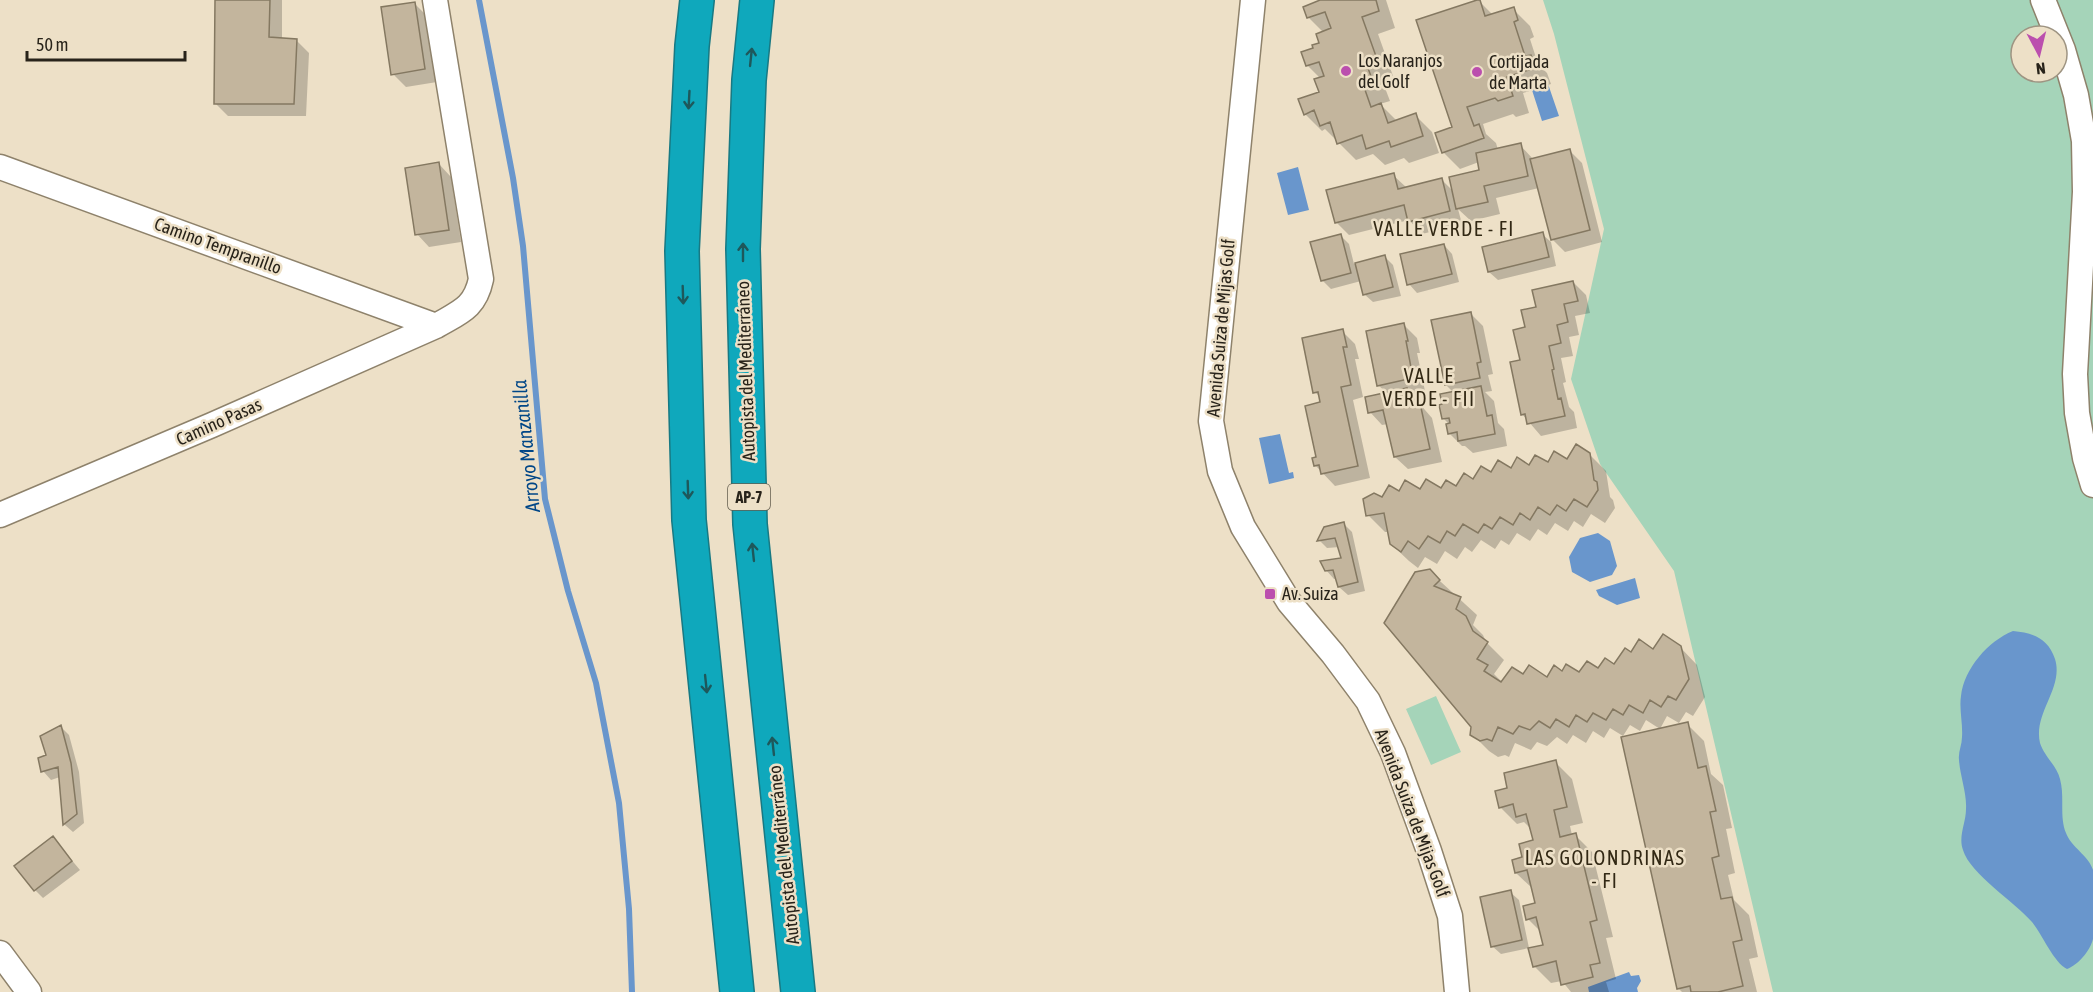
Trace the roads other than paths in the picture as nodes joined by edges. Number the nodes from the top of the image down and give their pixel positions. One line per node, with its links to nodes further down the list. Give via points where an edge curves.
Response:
1 (435, 0): 7 (street, Camino Pasas, via 481,279 478,293 468,307)
2 (697, 0): 12 (highway, one-way to 12, via 682,251 689,520)
3 (757, 0): 13 (highway, Autopista del Mediterráneo / AP-7, one-way to 3, via 750,524 743,249 749,80)
4 (1253, 0): 14 (street, Avenida Suiza de Mijas Golf, via 1211,421 1220,471 1261,560 1289,602 1368,700 1393,753 1450,916)
5 (2043, 0): 8 (street, via 2063,50 2084,141 2075,374 2077,413)
6 (0, 167): 7 (street, Camino Tempranillo)
7 (436, 326): 9 (street, Camino Pasas)
8 (2093, 485)
9 (0, 515)
10 (0, 953): 11 (street)
11 (29, 992)
12 (737, 992)
13 (798, 992)
14 (1457, 992)

